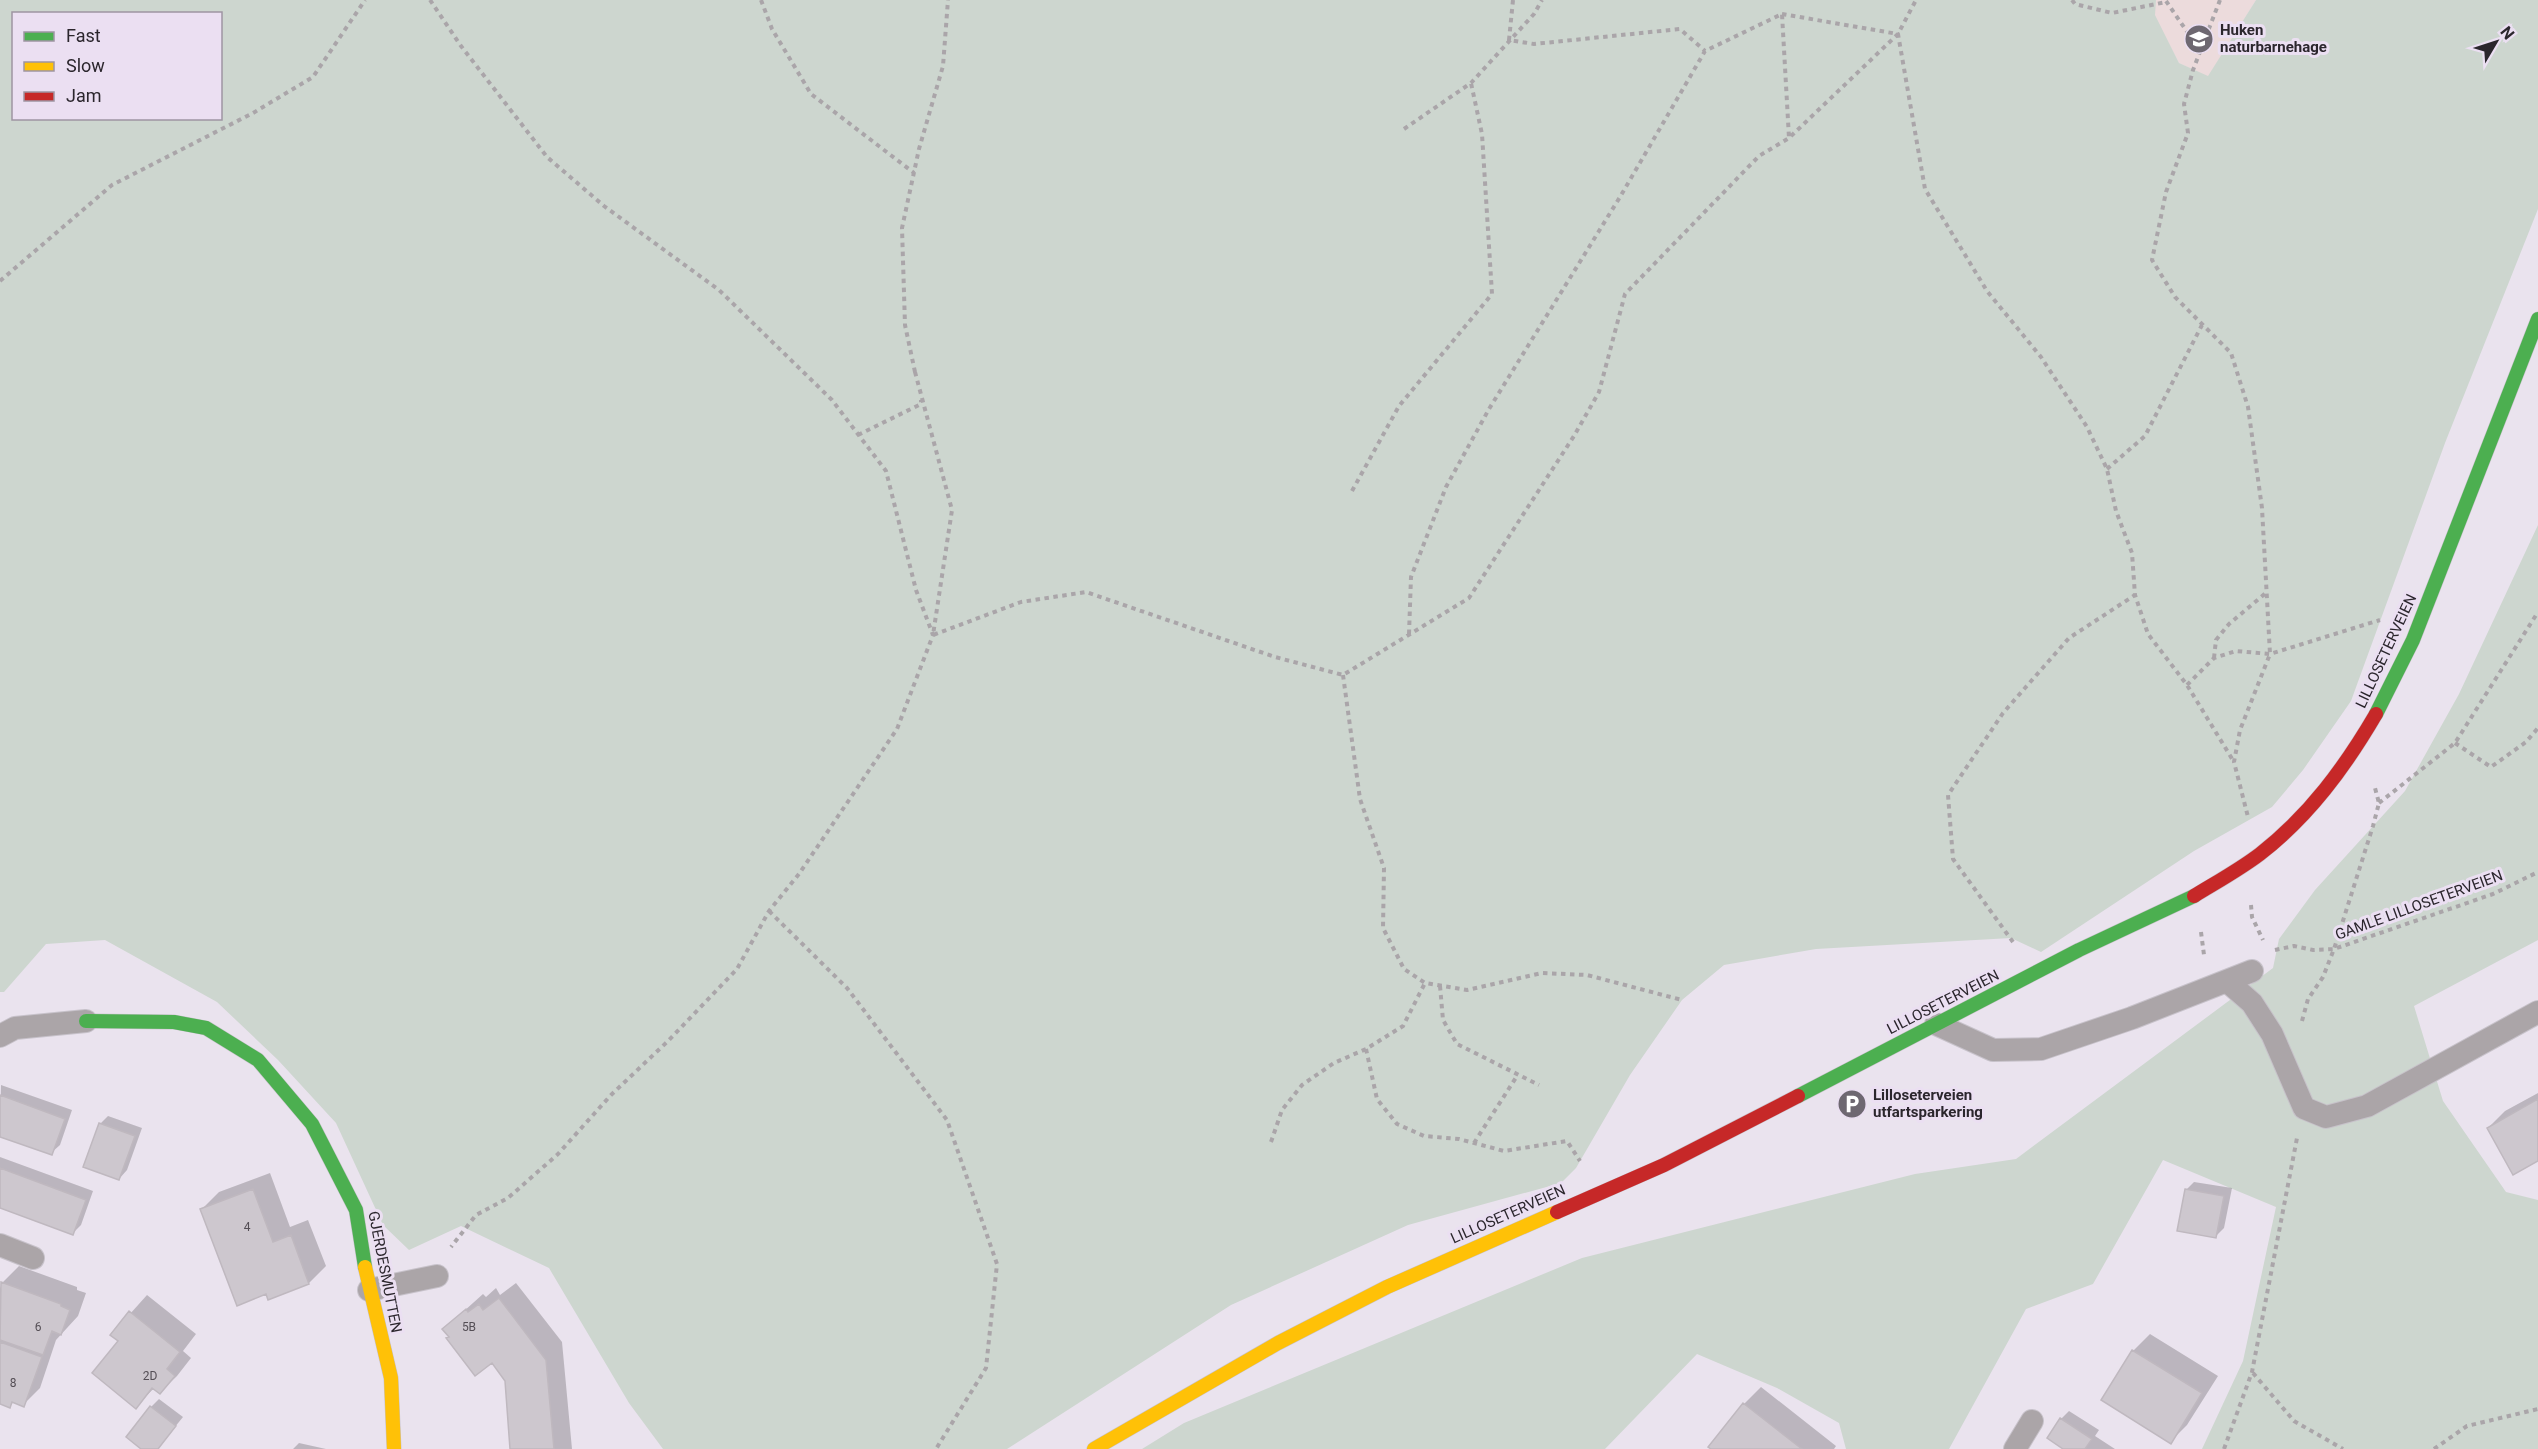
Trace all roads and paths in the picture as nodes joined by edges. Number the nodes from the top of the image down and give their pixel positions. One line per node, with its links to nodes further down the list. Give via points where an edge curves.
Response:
1 (365, 0): 20 (path, via 314,77 254,113 112,185)
2 (430, 0): 24 (path, via 547,157 604,206 719,290 832,400)
3 (761, 0): 19 (path, via 772,29 811,94)
4 (948, 0): 19 (path, via 944,66)
5 (1513, 0): 13 (path)
6 (1542, 0): 13 (path)
7 (1916, 0): 12 (path)
8 (2072, 0): 10 (path, via 2112,13)
9 (2220, 0): 15 (path)
10 (2166, 1): 15 (path)
11 (1782, 14): 12 (path); 14 (path); 18 (path)
12 (1898, 34): 18 (path); 25 (path, via 1925,189 1987,291 2041,357 2087,427)
13 (1509, 40): 14 (path, via 1534,44 1680,29); 16 (path)
14 (1705, 51): 32 (path, via 1446,487 1411,577)
15 (2201, 52): 22 (path, via 2184,104 2188,133 2166,192 2152,260 2175,297)
16 (1471, 83): 17 (path); 26 (path, via 1482,134 1492,294 1399,406)
17 (1404, 129)
18 (1789, 138): 32 (path, via 1759,156 1625,294 1599,392 1574,436 1469,598)
19 (914, 173): 23 (path, via 902,228 905,325)
20 (0, 281)
21 (2538, 318): 29 (street, LILLOSETERVEIEN)
22 (2202, 325): 25 (path, via 2145,436); 27 (path, via 2230,353 2248,407 2262,508)
23 (915, 372): 24 (path, via 921,404); 31 (path, via 952,510)
24 (858, 435): 31 (path, via 886,471 916,590)
25 (2107, 469): 28 (path, via 2116,510 2132,553)
26 (1352, 491)
27 (2267, 592): 33 (path); 34 (path, via 2216,640)
28 (2135, 595): 36 (path, via 2148,634); 50 (path, via 2069,638 2003,713 1948,795 1953,859 2011,938)
29 (2426, 605): 33 (path); 42 (street, LILLOSETERVEIEN, via 2386,697 2354,752 2323,794)
30 (2538, 612): 38 (path)
31 (933, 635): 35 (path, via 1021,602 1086,592 1275,657); 45 (path, via 897,729 799,874)
32 (1409, 635): 35 (path)
33 (2270, 654): 34 (path, via 2236,651); 39 (path, via 2240,730)
34 (2214, 658): 36 (path)
35 (1343, 675): 51 (path, via 1360,799 1384,868 1383,928 1404,969)
36 (2187, 685): 39 (path)
37 (2538, 728): 38 (path, via 2526,742 2491,767)
38 (2455, 743): 41 (path)
39 (2234, 762): 42 (path)
40 (2374, 785): 41 (path)
41 (2379, 803): 47 (path)
42 (2259, 855): 44 (street, LILLOSETERVEIEN)
43 (2538, 872): 47 (path, GAMLE LILLOSETERVEIEN, via 2493,894)
44 (2194, 896): 50 (street, LILLOSETERVEIEN); 52 (path)
45 (769, 911): 69 (path, via 737,969 610,1095 558,1155 508,1198 476,1215 438,1263); 75 (path, via 847,988 947,1120 997,1264 986,1368)
46 (2252, 916): 48 (path)
47 (2334, 949): 48 (path, GAMLE LILLOSETERVEIEN, via 2294,946); 60 (path)
48 (2271, 950): 49 (path, via 2249,959)
49 (2252, 971): 52 (lane)
50 (2030, 975): 57 (street, LILLOSETERVEIEN)
51 (1425, 983): 53 (path); 59 (path, via 1403,1026)
52 (2218, 985): 57 (lane, via 2041,1048 1993,1050); 60 (lane, via 2252,1003)
53 (1440, 986): 54 (path, via 1467,990 1553,973 1587,975); 61 (path, via 1443,1020 1457,1044)
54 (1682, 999)
55 (2538, 1012): 63 (lane, via 2367,1106 2326,1117)
56 (86, 1021): 58 (lane, via 15,1028); 70 (street, GJERDESMUTTEN, via 174,1022 206,1028 258,1060 312,1124 356,1210)
57 (1936, 1024): 66 (street, LILLOSETERVEIEN, via 1664,1165)
58 (0, 1036)
59 (1366, 1049): 64 (path, via 1334,1062 1302,1085 1282,1110); 65 (path, via 1377,1099 1397,1124 1424,1136)
60 (2284, 1059): 63 (lane)
61 (1517, 1076): 62 (path); 65 (path)
62 (1539, 1085)
63 (2304, 1108): 71 (path)
64 (1270, 1142)
65 (1474, 1143): 66 (path, via 1504,1151 1568,1141)
66 (1599, 1192): 76 (street, LILLOSETERVEIEN, via 1387,1287)
67 (0, 1245): 68 (lane)
68 (33, 1258)
69 (437, 1276): 70 (lane)
70 (369, 1290): 74 (street, GJERDESMUTTEN, via 391,1378)
71 (2252, 1372): 78 (path); 79 (path, via 2294,1421)
72 (2538, 1409): 80 (path, via 2467,1426)
73 (2032, 1421): 77 (lane)
74 (394, 1449)
75 (936, 1449)
76 (1094, 1449)
77 (2015, 1449)
78 (2224, 1449)
79 (2343, 1449)
80 (2434, 1449)

